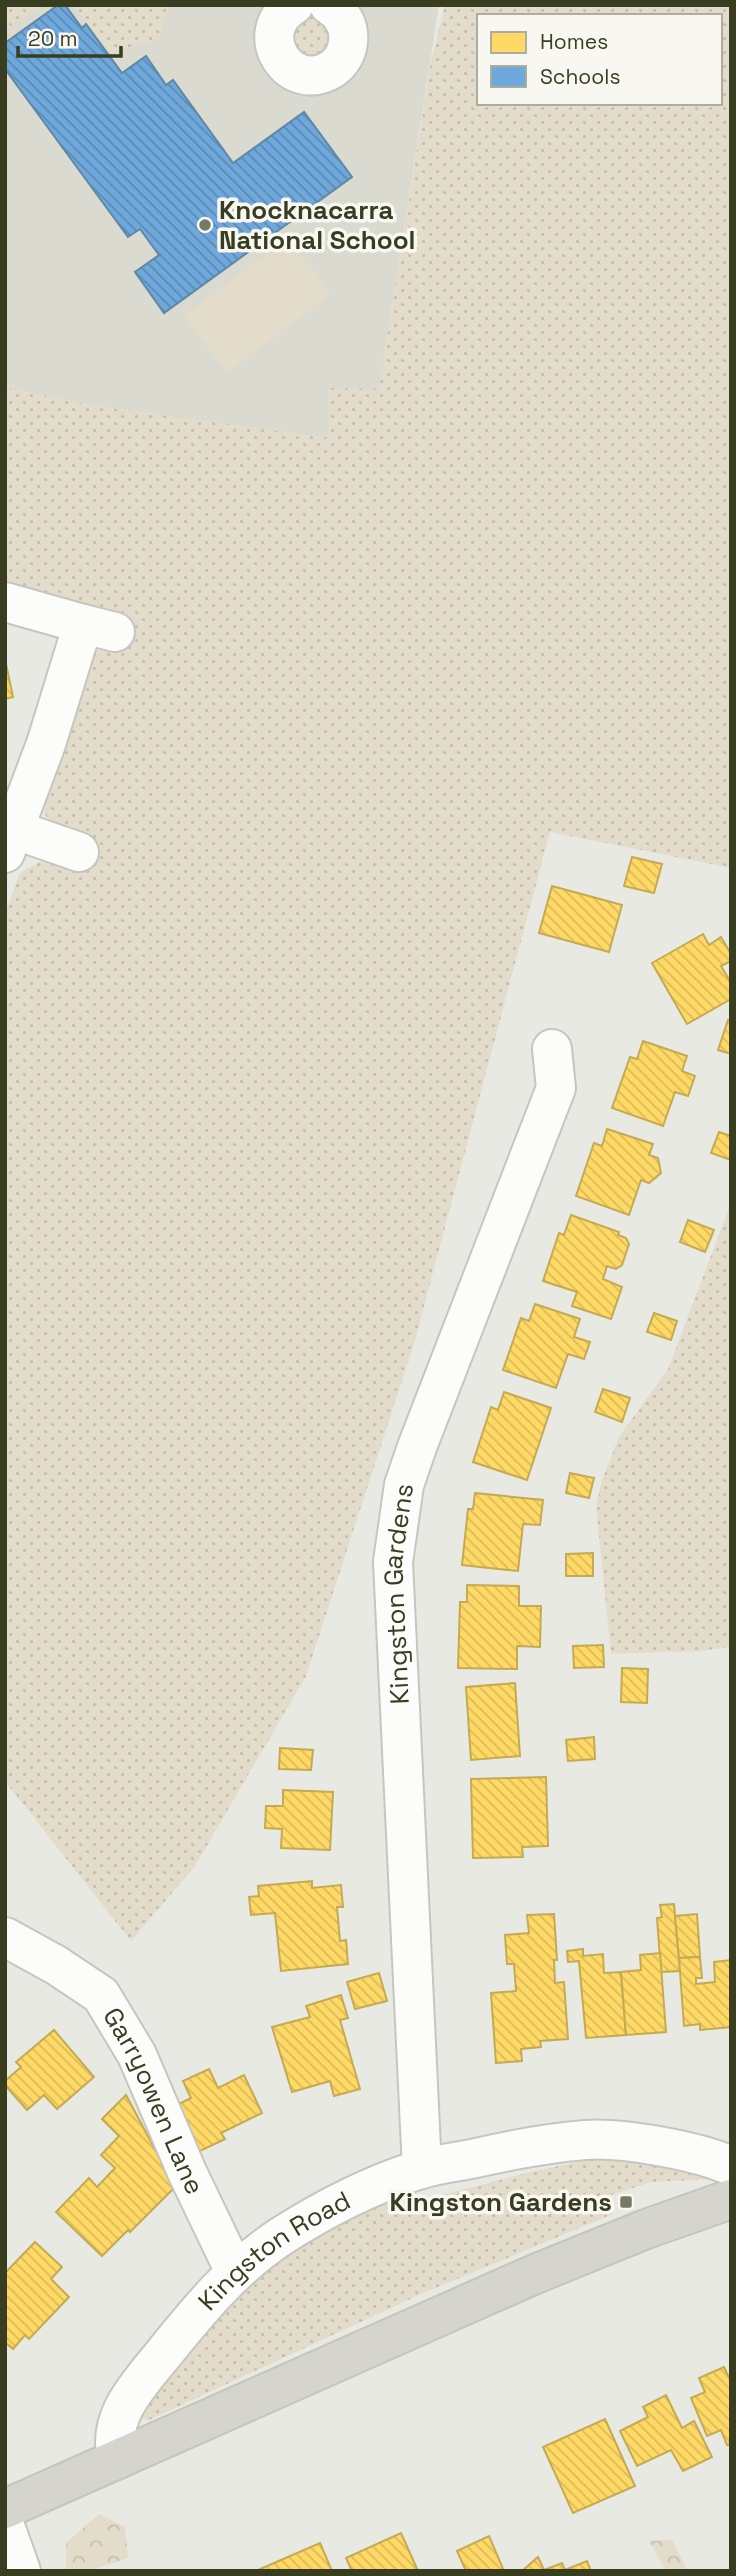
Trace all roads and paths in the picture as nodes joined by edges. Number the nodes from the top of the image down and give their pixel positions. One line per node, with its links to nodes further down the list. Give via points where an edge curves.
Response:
1 (288, 6): 2 (street, via 275,28 274,40 282,61 302,74 335,67 348,47)
2 (349, 12)
3 (5, 603): 4 (street, via 99,628 46,744)
4 (9, 841): 5 (street)
5 (79, 852)
6 (552, 1048): 9 (street, Kingston Gardens, via 556,1088 416,1447 404,1485 393,1562)
7 (5, 1937): 11 (street, Garryowen Lane, via 101,1995 137,2055)
8 (731, 2166): 9 (street, Kingston Road, via 676,2150 587,2140)
9 (422, 2169): 11 (street, Kingston Road, via 321,2214 280,2237)
10 (731, 2199): 12 (main road, via 535,2274)
11 (235, 2272): 12 (street, Kingston Road, via 206,2300 127,2404 116,2426)
12 (118, 2459): 13 (main road)
13 (5, 2509)
14 (5, 2526): 15 (street)
15 (21, 2571)

